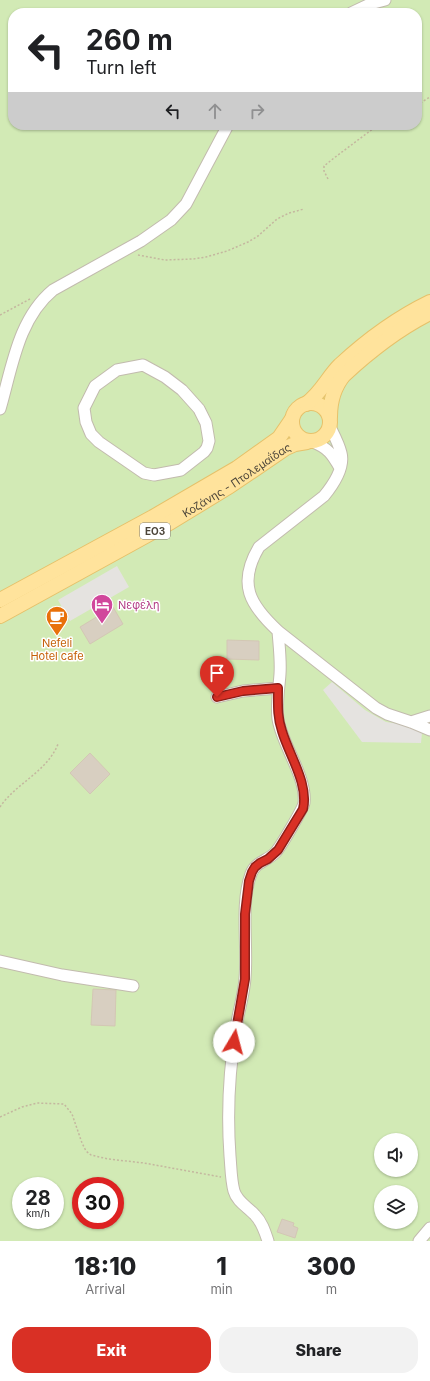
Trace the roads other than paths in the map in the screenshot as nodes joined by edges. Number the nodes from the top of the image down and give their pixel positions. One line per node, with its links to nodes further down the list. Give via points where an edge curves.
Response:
1 (385, 0): 2 (street)
2 (362, 8)
3 (225, 130): 7 (street, via 186,204 171,220 141,241 43,298 24,328)
4 (430, 302): 6 (main road, ΕΟ3, via 392,323 348,359)
5 (430, 313): 9 (main road, via 377,346 344,375 332,396)
6 (306, 404): 8 (main road, ΕΟ3, via 297,409); 9 (main road, via 321,406 326,410)
7 (0, 409)
8 (292, 419): 11 (main road, via 295,433 300,439); 13 (main road, Κοζάνης - Πτολεμαΐδας / ΕΟ3, via 278,438 237,468 160,514)
9 (330, 422): 11 (main road, ΕΟ3, via 328,433 324,437); 12 (street, via 342,455)
10 (209, 441): 10 (street, via 204,452 182,470 154,475 144,473 91,434 84,408 95,386 104,378 117,370 143,365 182,390 199,409 206,423)
11 (310, 442): 12 (street, via 329,450); 14 (main road, Κοζάνης - Πτολεμαΐδας / ΕΟ3, via 286,448 177,518)
12 (340, 468): 15 (street, via 333,485 324,496 262,544 251,563 248,583 252,600 264,618)
13 (0, 600)
14 (0, 616)
15 (278, 631): 16 (street); 19 (street, via 376,708)
16 (278, 688): 17 (street, via 243,691); 24 (street, via 278,720 304,792 304,804 278,850 255,867 249,881 245,914 245,979 231,1071 228,1130 234,1193 258,1218)
17 (217, 697)
18 (430, 716): 19 (street)
19 (411, 722): 20 (street)
20 (430, 730)
21 (0, 962): 22 (street)
22 (133, 986)
23 (430, 1228): 25 (street)
24 (268, 1241)
25 (420, 1241)

